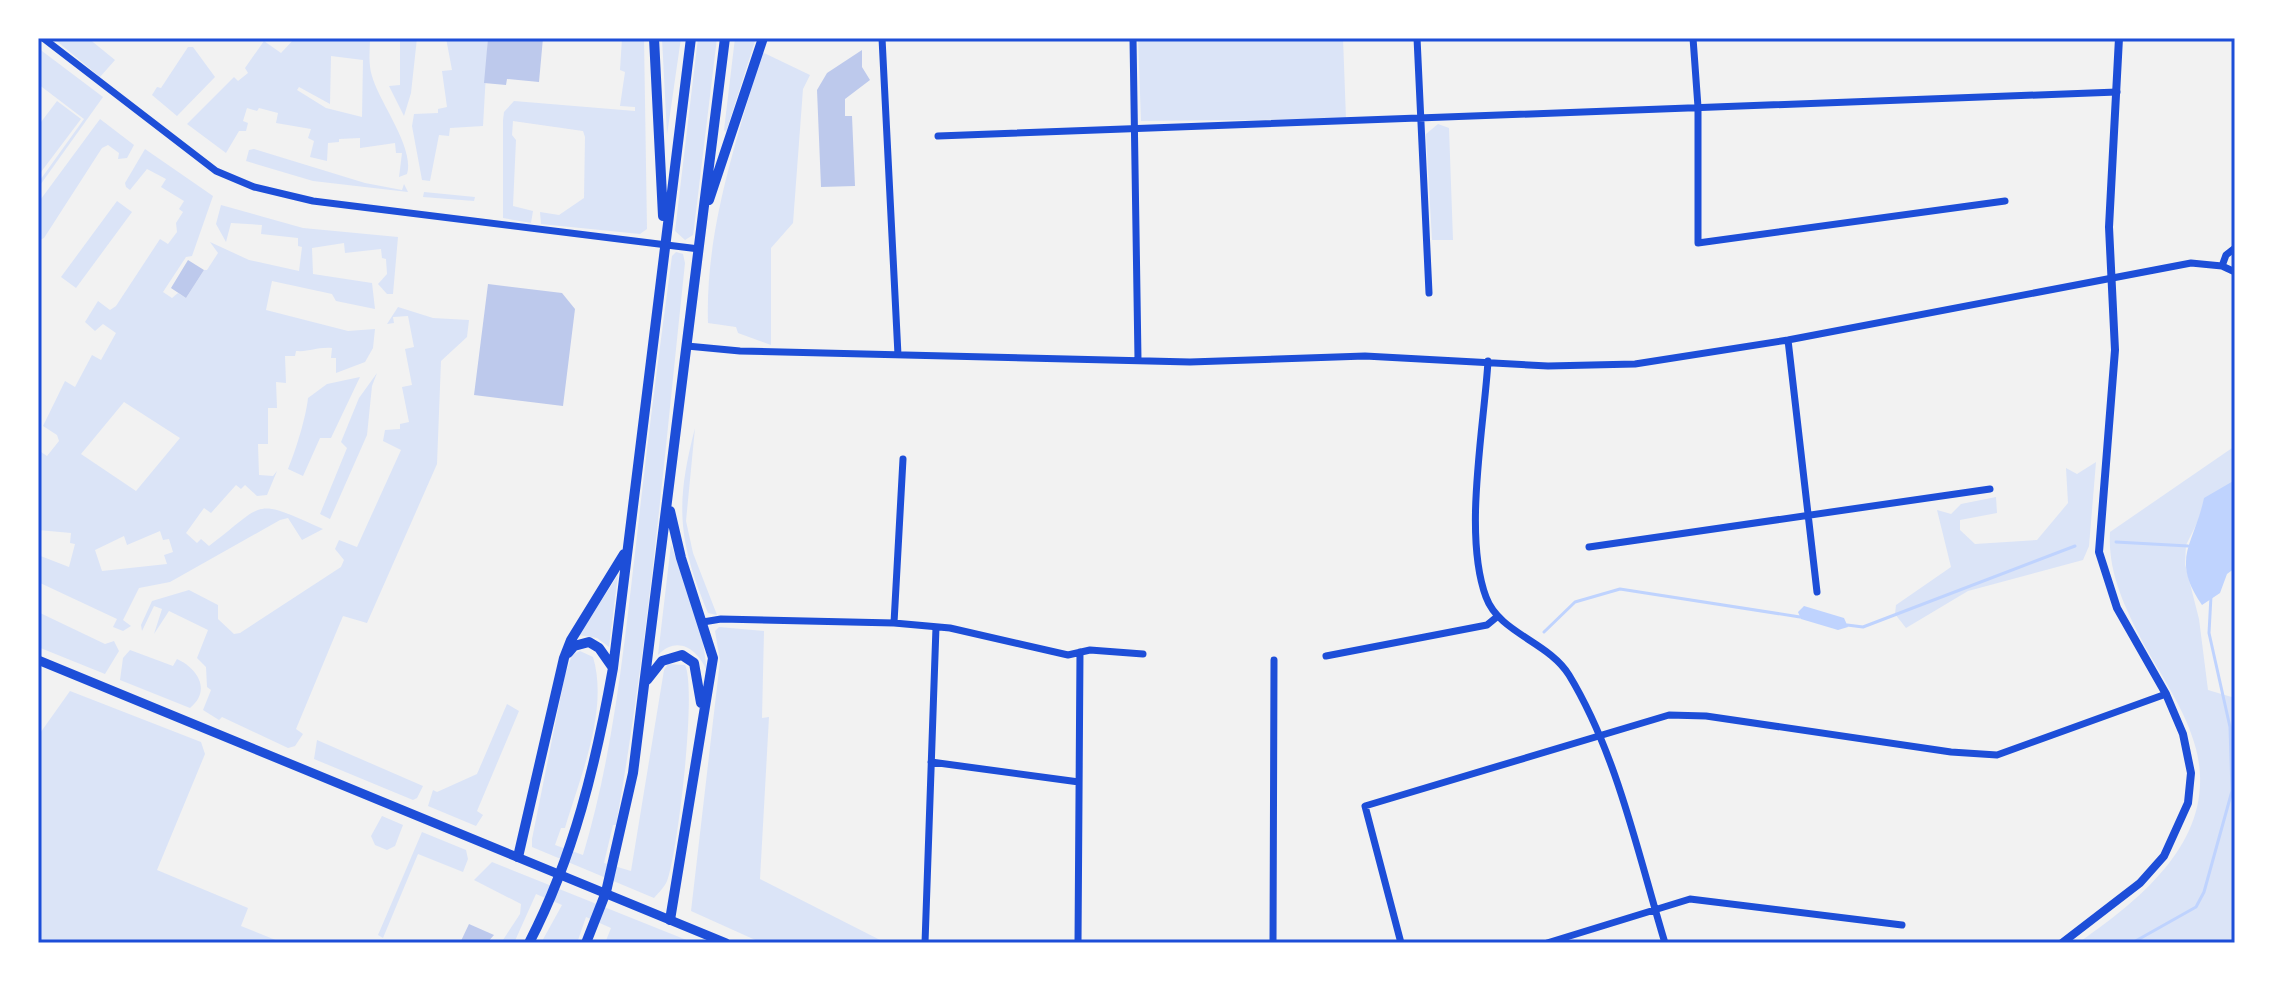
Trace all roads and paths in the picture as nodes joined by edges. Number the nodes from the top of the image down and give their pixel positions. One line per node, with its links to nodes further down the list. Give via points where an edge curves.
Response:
1 (654, 38): 18 (main road)
2 (691, 38): 18 (main road)
3 (725, 38): 17 (main road)
4 (763, 38): 17 (main road)
5 (882, 38): 27 (street)
6 (1133, 38): 14 (street)
7 (1417, 38): 13 (street)
8 (1693, 38): 12 (street)
9 (2119, 38): 11 (street)
10 (40, 40): 18 (street, via 199,159 254,187 313,201)
11 (2117, 92): 12 (street); 23 (street, via 2109,227)
12 (1698, 107): 13 (street); 16 (street, via 1698,243)
13 (1421, 119): 14 (street); 24 (street)
14 (1135, 130): 15 (street); 28 (street)
15 (938, 136)
16 (2005, 201)
17 (702, 221): 20 (main road)
18 (665, 245): 20 (street); 35 (main road)
19 (2235, 248): 21 (street)
20 (699, 249): 26 (main road)
21 (2222, 266): 22 (street); 23 (street, via 2191,263)
22 (2235, 272)
23 (2112, 279): 25 (street); 49 (street, via 2115,350 2099,552 2117,608)
24 (1429, 293)
25 (1788, 340): 29 (street, via 1635,364); 33 (street)
26 (687, 346): 27 (street); 32 (main road)
27 (898, 355): 28 (street)
28 (1138, 359): 29 (street, via 1381,356)
29 (1488, 361): 37 (street, via 1478,554 1485,595)
30 (903, 459): 39 (street)
31 (1990, 489): 33 (street)
32 (667, 501): 38 (main road); 48 (main road)
33 (1807, 515): 34 (street); 36 (street)
34 (1589, 547)
35 (627, 549): 44 (main road); 47 (main road)
36 (1817, 592)
37 (1498, 616): 43 (street, via 1487,625); 51 (street, via 1557,660)
38 (703, 622): 39 (street); 50 (main road, via 713,658)
39 (894, 623): 40 (street)
40 (936, 627): 41 (street, via 1068,655); 52 (street)
41 (1080, 652): 42 (street); 53 (street)
42 (1143, 654)
43 (1326, 656)
44 (564, 658): 47 (main road, via 574,646 589,642); 54 (main road)
45 (38, 660): 54 (main road)
46 (1274, 660): 63 (street)
47 (613, 668): 59 (main road, via 599,748 575,832)
48 (646, 682): 50 (main road, via 662,661 682,655 694,663); 58 (main road, via 618,849)
49 (2166, 694): 51 (street, via 1997,755 1684,715 1651,718); 67 (street, via 2183,734 2191,773 2188,803 2174,838 2140,883)
50 (702, 710): 56 (main road)
51 (1597, 735): 55 (street); 64 (street, via 1365,806)
52 (931, 762): 53 (street); 61 (street)
53 (1079, 782): 62 (street)
54 (518, 857): 56 (main road)
55 (1655, 909): 57 (street, via 1690,899); 65 (street); 66 (street)
56 (670, 920): 60 (main road)
57 (1902, 925)
58 (587, 941)
59 (529, 943)
60 (726, 943)
61 (925, 943)
62 (1078, 943)
63 (1273, 943)
64 (1401, 943)
65 (1547, 943)
66 (1665, 943)
67 (2062, 943)

